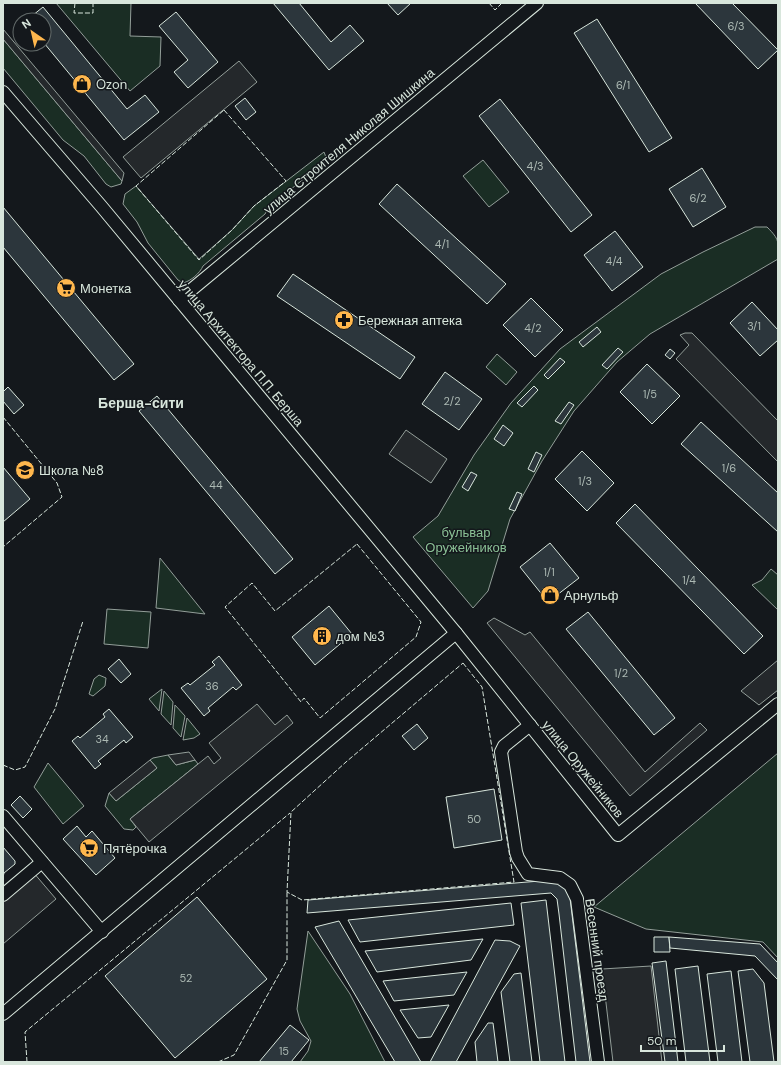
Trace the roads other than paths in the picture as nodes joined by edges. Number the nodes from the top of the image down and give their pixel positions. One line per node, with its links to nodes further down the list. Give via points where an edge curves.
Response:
1 (537, 3): 3 (street, улица Строителя Николая Шишкина)
2 (3, 92): 3 (street, улица Архитектора П.П. Берша)
3 (179, 300): 4 (street, улица Архитектора П.П. Берша)
4 (456, 633): 6 (street, улица Оружейников); 10 (street)
5 (778, 704): 6 (street, улица Оружейников, via 618,835)
6 (530, 725): 12 (street, Весенний проезд, via 504,746 501,752 516,852 528,874 560,878 570,885 577,899)
7 (3, 816): 8 (street)
8 (42, 862): 9 (street); 10 (street)
9 (3, 895)
10 (102, 932): 11 (street)
11 (3, 1014)
12 (598, 1062)

